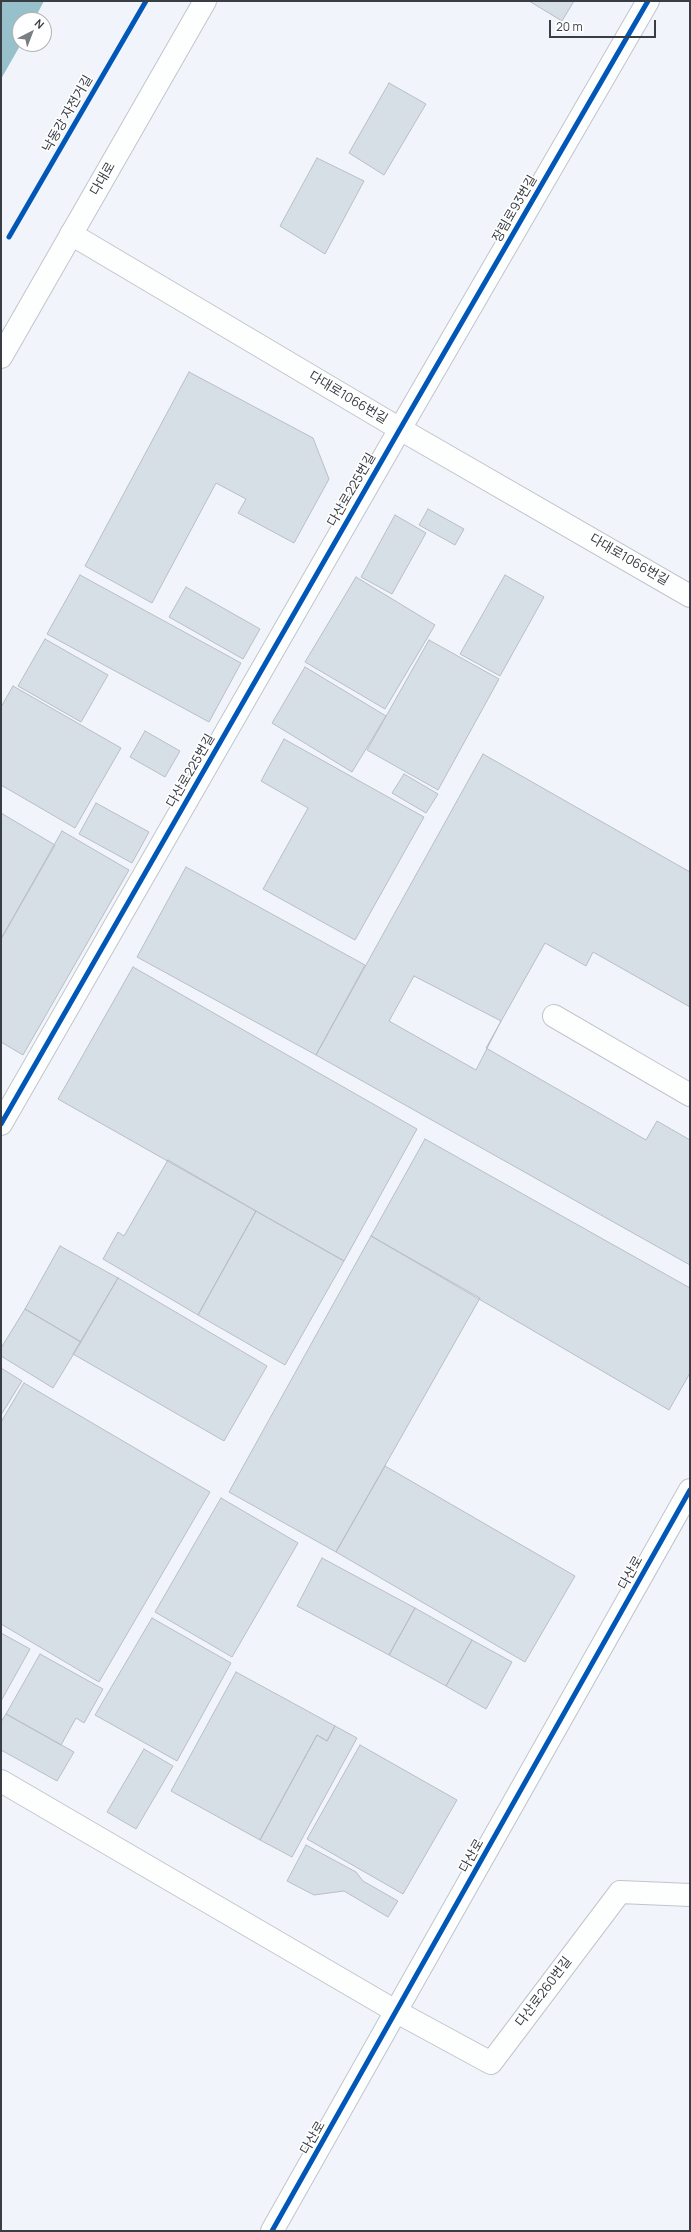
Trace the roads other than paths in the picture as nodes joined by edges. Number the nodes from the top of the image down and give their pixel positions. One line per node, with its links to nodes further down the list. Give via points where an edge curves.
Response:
1 (205, 1): 3 (street, 다대로)
2 (648, 1): 5 (street, 장림로93번길)
3 (71, 234): 4 (street, 다대로); 5 (street, 다대로1066번길)
4 (1, 357)
5 (400, 429): 6 (street, 다대로1066번길); 9 (street, 다산로225번길)
6 (690, 596)
7 (554, 1016): 8 (street)
8 (690, 1095)
9 (1, 1124)
10 (690, 1490): 13 (street, 다산로)
11 (1, 1781): 13 (street, 다산로260번길)
12 (690, 1895): 13 (street, 다산로260번길, via 620,1892 491,2063)
13 (397, 2012): 14 (street, 다산로)
14 (272, 2231)

